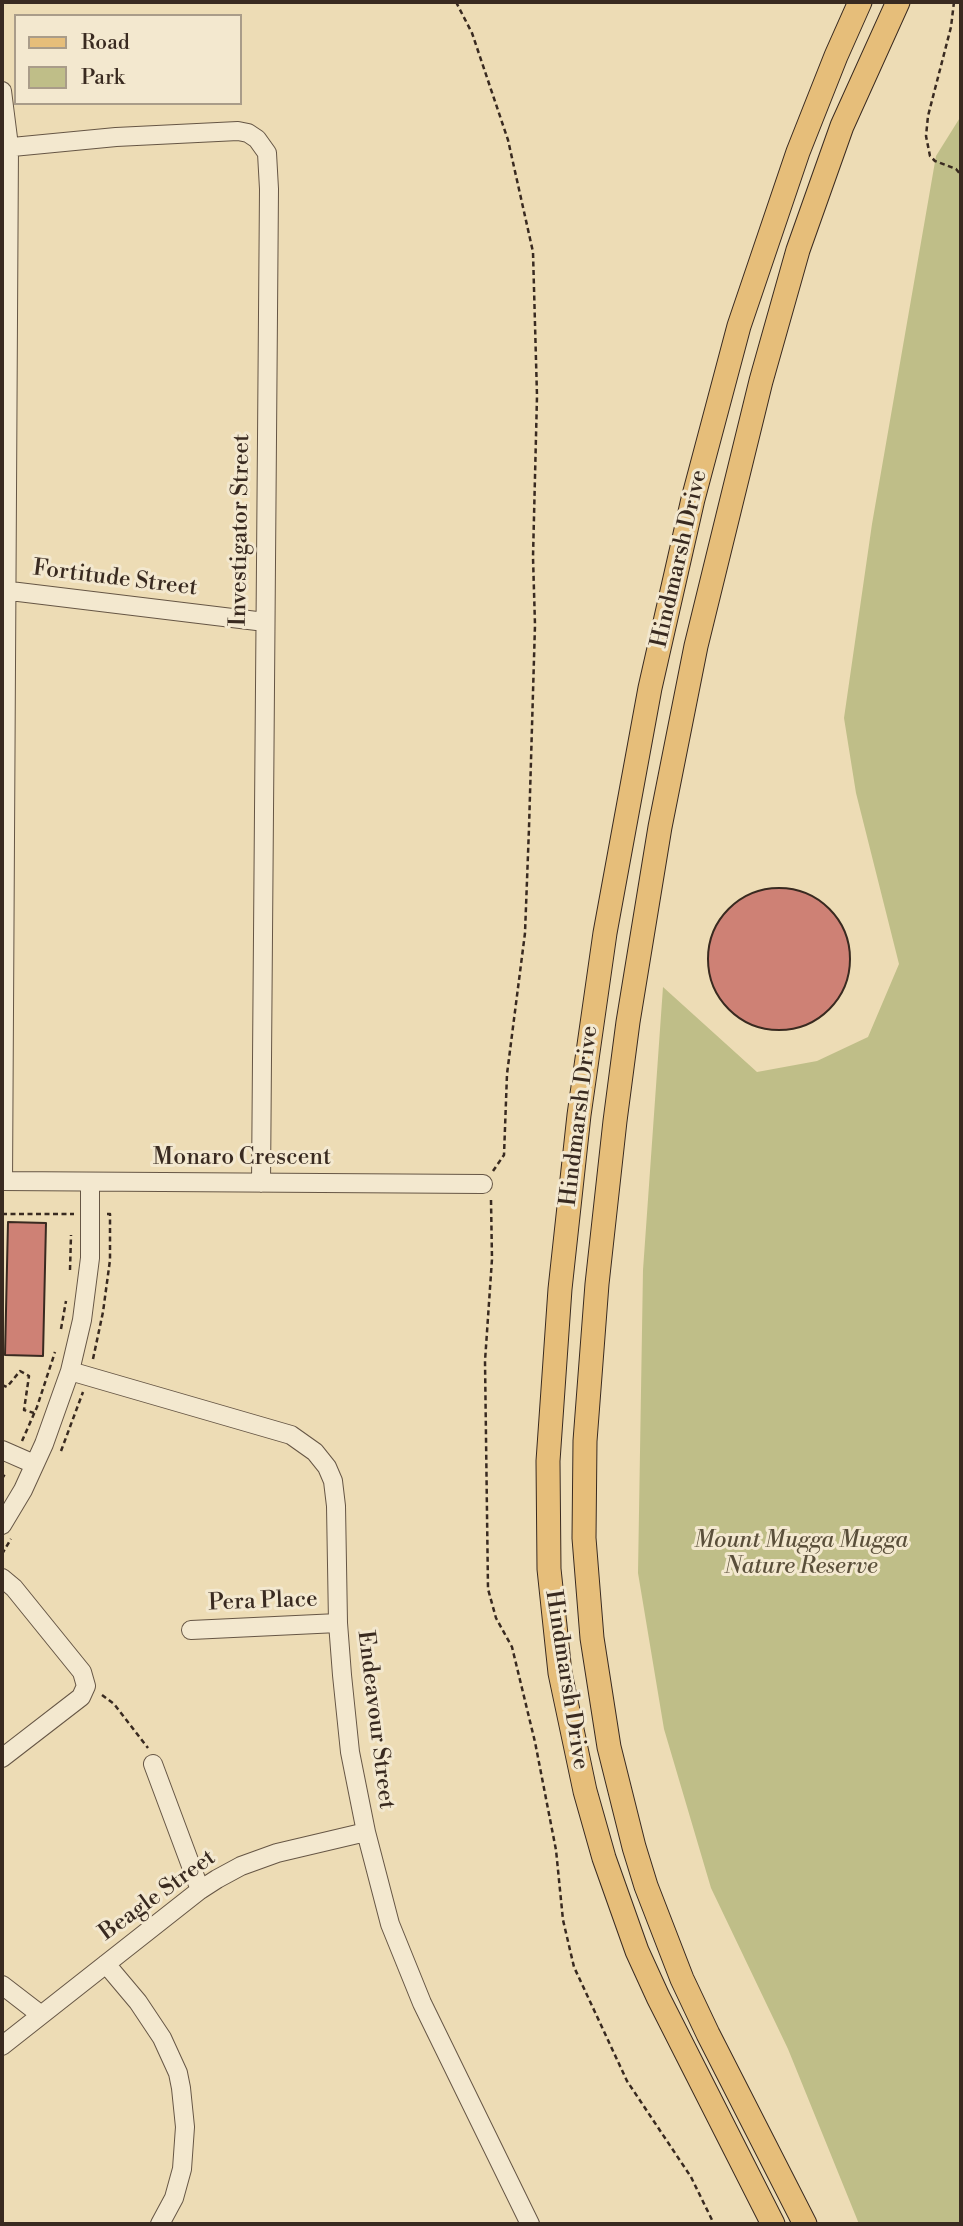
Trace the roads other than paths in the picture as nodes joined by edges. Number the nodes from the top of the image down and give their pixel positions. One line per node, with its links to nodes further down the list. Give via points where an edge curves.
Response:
1 (860, 2): 28 (main road, Hindmarsh Drive, via 798,152 739,326 657,656 590,1034 567,1214 548,1461 549,1569 559,1663 604,1858 658,1997)
2 (897, 7): 29 (main road, Hindmarsh Drive, via 842,126 798,250 691,668 626,1034 597,1284 585,1441 584,1538 592,1638 609,1747 634,1847 682,1979)
3 (2, 91): 4 (street)
4 (5, 147): 5 (street); 6 (street, Investigator Street, via 237,131 248,133 264,146 269,167)
5 (4, 590): 6 (street, Fortitude Street); 7 (street)
6 (265, 622): 9 (street, Investigator Street)
7 (3, 1181): 8 (street, Monaro Crescent)
8 (90, 1182): 9 (street, Monaro Crescent); 11 (street, via 90,1258)
9 (261, 1183): 10 (street, Monaro Crescent)
10 (483, 1184)
11 (70, 1371): 13 (street); 16 (street, Endeavour Street, via 291,1435 315,1452 335,1488)
12 (8, 1453): 13 (street)
13 (34, 1465): 14 (street)
14 (2, 1525)
15 (2, 1578): 18 (street, via 82,1672 86,1686 81,1697)
16 (338, 1623): 17 (street, Pera Place); 20 (street, Endeavour Street, via 350,1752)
17 (191, 1630)
18 (2, 1758)
19 (153, 1764): 21 (street)
20 (366, 1832): 21 (street, Beagle Street, via 259,1859); 27 (street, Endeavour Street, via 390,1924 422,2003)
21 (200, 1890): 22 (street, Beagle Street)
22 (106, 1964): 24 (street, Beagle Street); 26 (street, via 162,2038 178,2073 185,2127 182,2169)
23 (2, 1985): 24 (street)
24 (41, 2015): 25 (street, Beagle Street)
25 (2, 2046)
26 (160, 2224)
27 (530, 2224)
28 (774, 2224)
29 (805, 2224)

